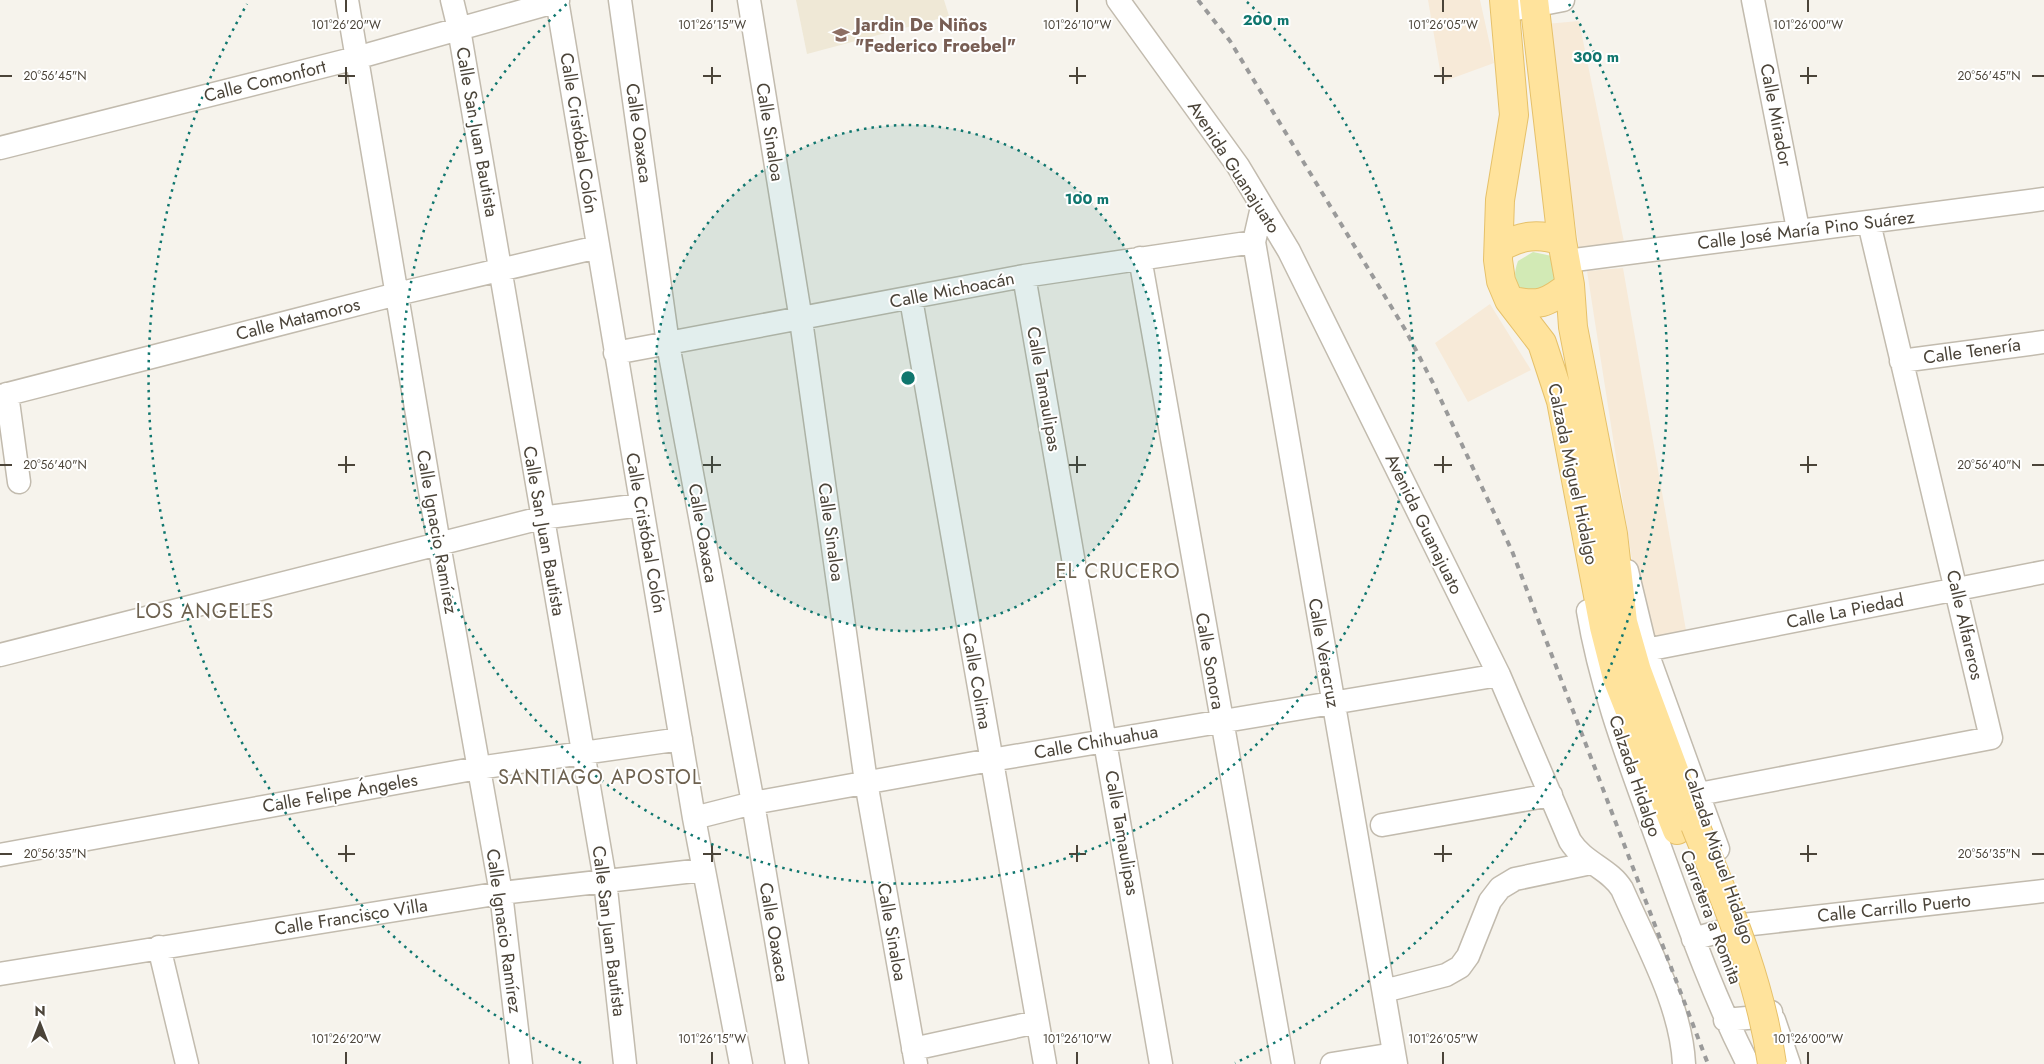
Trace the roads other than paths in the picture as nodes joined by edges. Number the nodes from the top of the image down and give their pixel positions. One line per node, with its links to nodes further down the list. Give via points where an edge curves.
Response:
1 (347, 0): 12 (street, Calle Ignacio Ramírez)
2 (452, 0): 11 (street, Calle San Juan Bautista)
3 (620, 0): 30 (street, Calle Oaxaca)
4 (749, 0): 28 (street, Calle Sinaloa)
5 (1118, 0): 15 (street, Avenida Guanajuato, via 1238,166)
6 (1564, 0): 9 (street)
7 (1754, 0): 17 (street, Calle Mirador)
8 (558, 1): 11 (street, Calle Comonfort); 19 (street, Calle Cristóbal Colón)
9 (1534, 3): 10 (street); 22 (main road, Calzada Miguel Hidalgo)
10 (1505, 5): 20 (main road, Calzada Miguel Hidalgo, via 1514,115 1500,200)
11 (459, 29): 12 (street, Calle Comonfort); 23 (street, Calle San Juan Bautista)
12 (356, 58): 13 (street, Calle Comonfort); 25 (street, Calle Ignacio Ramírez)
13 (0, 148)
14 (2044, 199): 16 (street, Calle José María Pino Suárez)
15 (1262, 207): 18 (street); 44 (street, Avenida Guanajuato, via 1289,251)
16 (1869, 223): 17 (street, Calle José María Pino Suárez); 32 (street, Calle Alfareros)
17 (1798, 229): 22 (street, Calle José María Pino Suárez)
18 (1254, 242): 21 (street, Calle Michoacán); 45 (street, Calle Veracruz)
19 (598, 246): 23 (street, Calle Matamoros); 31 (street, Calle Cristóbal Colón)
20 (1499, 248): 22 (main road, via 1513,239 1547,236); 27 (main road, Calzada Miguel Hidalgo, via 1501,281)
21 (1140, 258): 24 (street, Calle Michoacán); 46 (street, Calle Sonora)
22 (1567, 262): 27 (main road, via 1543,304); 38 (main road, Calzada Miguel Hidalgo, via 1573,327)
23 (500, 270): 25 (street, Calle Matamoros); 37 (street, Calle San Juan Bautista)
24 (1024, 276): 26 (street, Calle Michoacán); 48 (street, Calle Tamaulipas)
25 (396, 294): 33 (street, Calle Matamoros); 39 (street, Calle Ignacio Ramírez)
26 (911, 299): 28 (street, Calle Michoacán); 50 (street, Calle Colima)
27 (1509, 300): 34 (main road, Calzada Miguel Hidalgo, via 1542,343 1561,401)
28 (801, 320): 30 (street, Calle Michoacán); 52 (street, Calle Sinaloa)
29 (2044, 342): 32 (street, Calle Tenería)
30 (668, 344): 31 (street, Calle Michoacán); 55 (street, Calle Oaxaca)
31 (615, 353): 36 (street, Calle Cristóbal Colón)
32 (1901, 361): 41 (street, Calle Alfareros)
33 (3, 395): 35 (street)
34 (1574, 474): 58 (main road, Calzada Miguel Hidalgo, via 1617,678); 66 (street, Calzada Hidalgo, via 1584,586 1593,642 1616,724)
35 (19, 482)
36 (641, 505): 37 (street); 47 (street, Calle Cristóbal Colón)
37 (541, 518): 39 (street); 49 (street, Calle San Juan Bautista)
38 (1614, 534): 42 (street, Calzada Miguel Hidalgo, via 1624,556); 58 (main road, Calzada Miguel Hidalgo, via 1623,622)
39 (439, 544): 43 (street); 51 (street, Calle Ignacio Ramírez)
40 (2044, 572): 41 (street, Calle La Piedad)
41 (1957, 590): 42 (street, Calle La Piedad); 53 (street, Calle Alfareros, via 1991,738)
42 (1646, 650): 53 (street, Calzada Miguel Hidalgo)
43 (0, 655)
44 (1499, 675): 45 (street, Calle Chihuahua); 54 (street, Avenida Guanajuato)
45 (1333, 704): 46 (street, Calle Chihuahua); 69 (street, Calle Veracruz)
46 (1221, 720): 48 (street, Calle Chihuahua); 82 (street, Calle Sonora)
47 (681, 739): 49 (street, Calle Felipe Ángeles); 56 (street, Calle Cristóbal Colón)
48 (1106, 741): 50 (street, Calle Chihuahua); 81 (street, Calle Tamaulipas)
49 (582, 754): 51 (street, Calle Felipe Ángeles); 62 (street, Calle San Juan Bautista)
50 (991, 760): 52 (street, Calle Chihuahua); 72 (street, Calle Colima)
51 (478, 768): 59 (street, Calle Felipe Ángeles); 64 (street, Calle Ignacio Ramírez)
52 (866, 782): 55 (street, Calle Chihuahua); 73 (street, Calle Sinaloa)
53 (1699, 794): 65 (street, Calzada Miguel Hidalgo)
54 (1551, 795): 57 (street); 60 (street, Avenida Guanajuato, via 1576,850)
55 (753, 804): 56 (street, Calle Chihuahua); 79 (street, Calle Oaxaca)
56 (694, 818): 61 (street, Calle Cristóbal Colón)
57 (1382, 825)
58 (1686, 828): 86 (main road, Carretera a Romita, via 1732,962 1750,1028); 87 (main road, Carretera a Romita, bridge, via 1744,946 1766,1022)
59 (0, 855)
60 (1590, 863): 69 (street, via 1515,879 1500,888 1490,901 1468,956 1460,966 1446,975); 84 (street, Avenida Guanajuato, via 1618,882 1622,889 1674,1008)
61 (703, 870): 62 (street, Calle Francisco Villa); 78 (street, Calle Cristóbal Colón)
62 (605, 880): 64 (street, Calle Francisco Villa); 77 (street, Calle San Juan Bautista)
63 (2044, 891): 65 (street, Calle Carrillo Puerto)
64 (501, 893): 67 (street, Calle Francisco Villa); 76 (street, Calle Ignacio Ramírez)
65 (1743, 925): 66 (street, Calle Carrillo Puerto); 70 (street, Calzada Miguel Hidalgo)
66 (1694, 939): 71 (street, Calzada Hidalgo)
67 (159, 947): 68 (street, Calle Francisco Villa); 75 (street)
68 (0, 974)
69 (1384, 992): 74 (street, Calle Veracruz)
70 (1771, 1012): 71 (street, via 1758,1017); 88 (street, Calzada Miguel Hidalgo)
71 (1725, 1020): 85 (street, Calzada Hidalgo)
72 (1037, 1022): 73 (street); 80 (street, Calle Colima)
73 (914, 1056)
74 (1395, 1059): 83 (street)
75 (187, 1064)
76 (521, 1064)
77 (625, 1064)
78 (741, 1064)
79 (797, 1064)
80 (1045, 1064)
81 (1161, 1064)
82 (1283, 1064)
83 (1332, 1064)
84 (1684, 1064)
85 (1748, 1064)
86 (1754, 1064)
87 (1772, 1064)
88 (1789, 1064)

